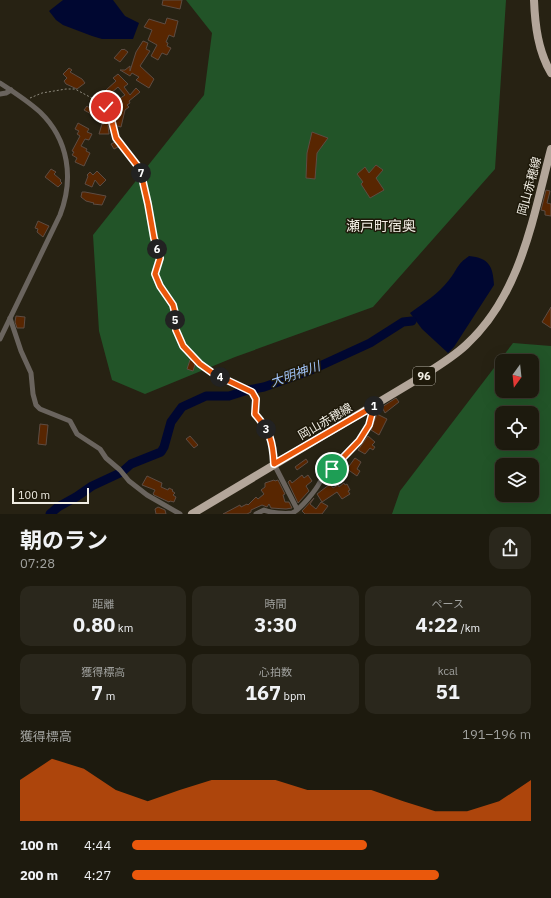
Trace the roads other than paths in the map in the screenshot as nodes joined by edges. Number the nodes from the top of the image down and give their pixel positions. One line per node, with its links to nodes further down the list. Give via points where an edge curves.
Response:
1 (534, 0): 2 (main road, via 541,51)
2 (551, 73)
3 (0, 83): 4 (street)
4 (11, 90): 5 (street); 7 (street, via 49,122 56,133 66,159 68,184 60,215)
5 (0, 94)
6 (551, 148): 9 (main road, 岡山赤穂線 / 96, via 519,264 495,311 466,345 440,365)
7 (10, 318): 8 (street); 12 (street, via 31,373 33,394 40,409 70,421 77,434 100,449 129,481)
8 (0, 339)
9 (374, 406): 10 (main road, 岡山赤穂線 / 96); 11 (street, via 369,425 359,441)
10 (274, 464): 11 (street); 13 (main road, 岡山赤穂線 / 96)
11 (297, 510): 15 (street)
12 (180, 514)
13 (192, 514)
14 (256, 514): 15 (street, via 264,510)
15 (291, 514)

